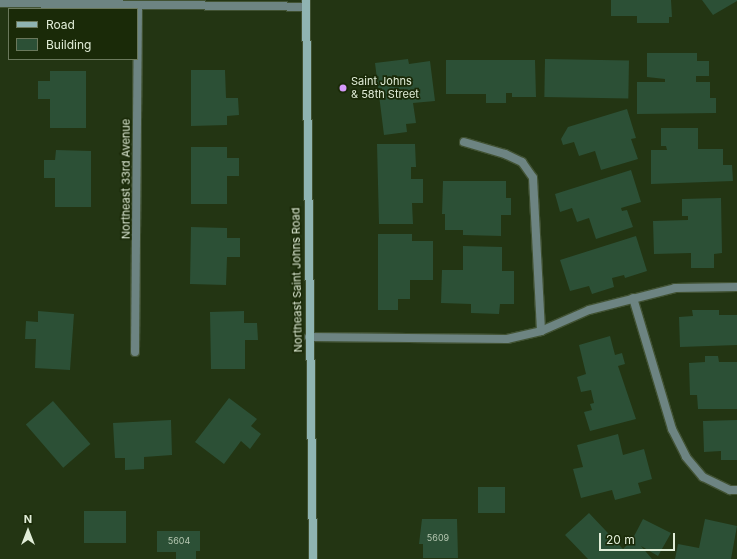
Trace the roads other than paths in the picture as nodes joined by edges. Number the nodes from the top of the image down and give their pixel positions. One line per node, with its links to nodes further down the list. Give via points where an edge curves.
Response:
1 (0, 3): 3 (street)
2 (306, 4): 3 (street); 9 (main road, Northeast Saint Johns Road)
3 (138, 6)
4 (138, 60): 10 (street, Northeast 33rd Avenue)
5 (464, 142): 8 (street, via 505,154 522,162 533,178)
6 (737, 287): 7 (street, via 675,288)
7 (633, 298): 8 (street, via 589,310); 11 (street, via 672,429 686,457 703,477 730,490)
8 (541, 332): 9 (street, via 507,339)
9 (309, 337): 12 (main road, Northeast Saint Johns Road)
10 (135, 352)
11 (737, 490)
12 (313, 559)

